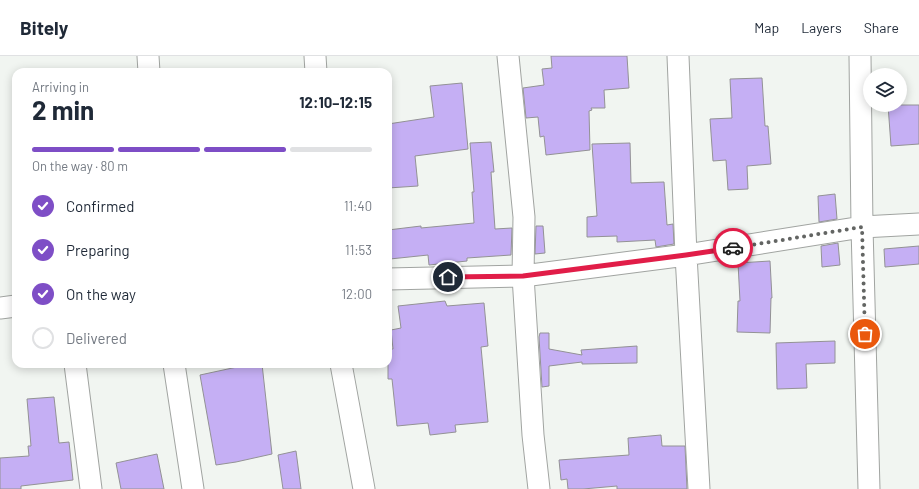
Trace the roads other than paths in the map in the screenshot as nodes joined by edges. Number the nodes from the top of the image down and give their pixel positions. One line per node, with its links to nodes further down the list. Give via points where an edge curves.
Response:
1 (148, 56): 6 (street)
2 (315, 56): 7 (street)
3 (508, 56): 11 (street, via 524,217)
4 (678, 56): 10 (street)
5 (860, 56): 9 (street)
6 (148, 68)
7 (316, 68)
8 (919, 224): 9 (street)
9 (862, 227): 10 (street); 23 (street)
10 (686, 255): 11 (street); 22 (street)
11 (523, 276): 12 (street); 21 (street)
12 (392, 279)
13 (12, 306): 14 (street)
14 (0, 308)
15 (76, 368): 18 (street)
16 (175, 368): 19 (street)
17 (342, 368): 20 (street)
18 (91, 489)
19 (193, 489)
20 (364, 489)
21 (539, 489)
22 (699, 489)
23 (869, 489)

